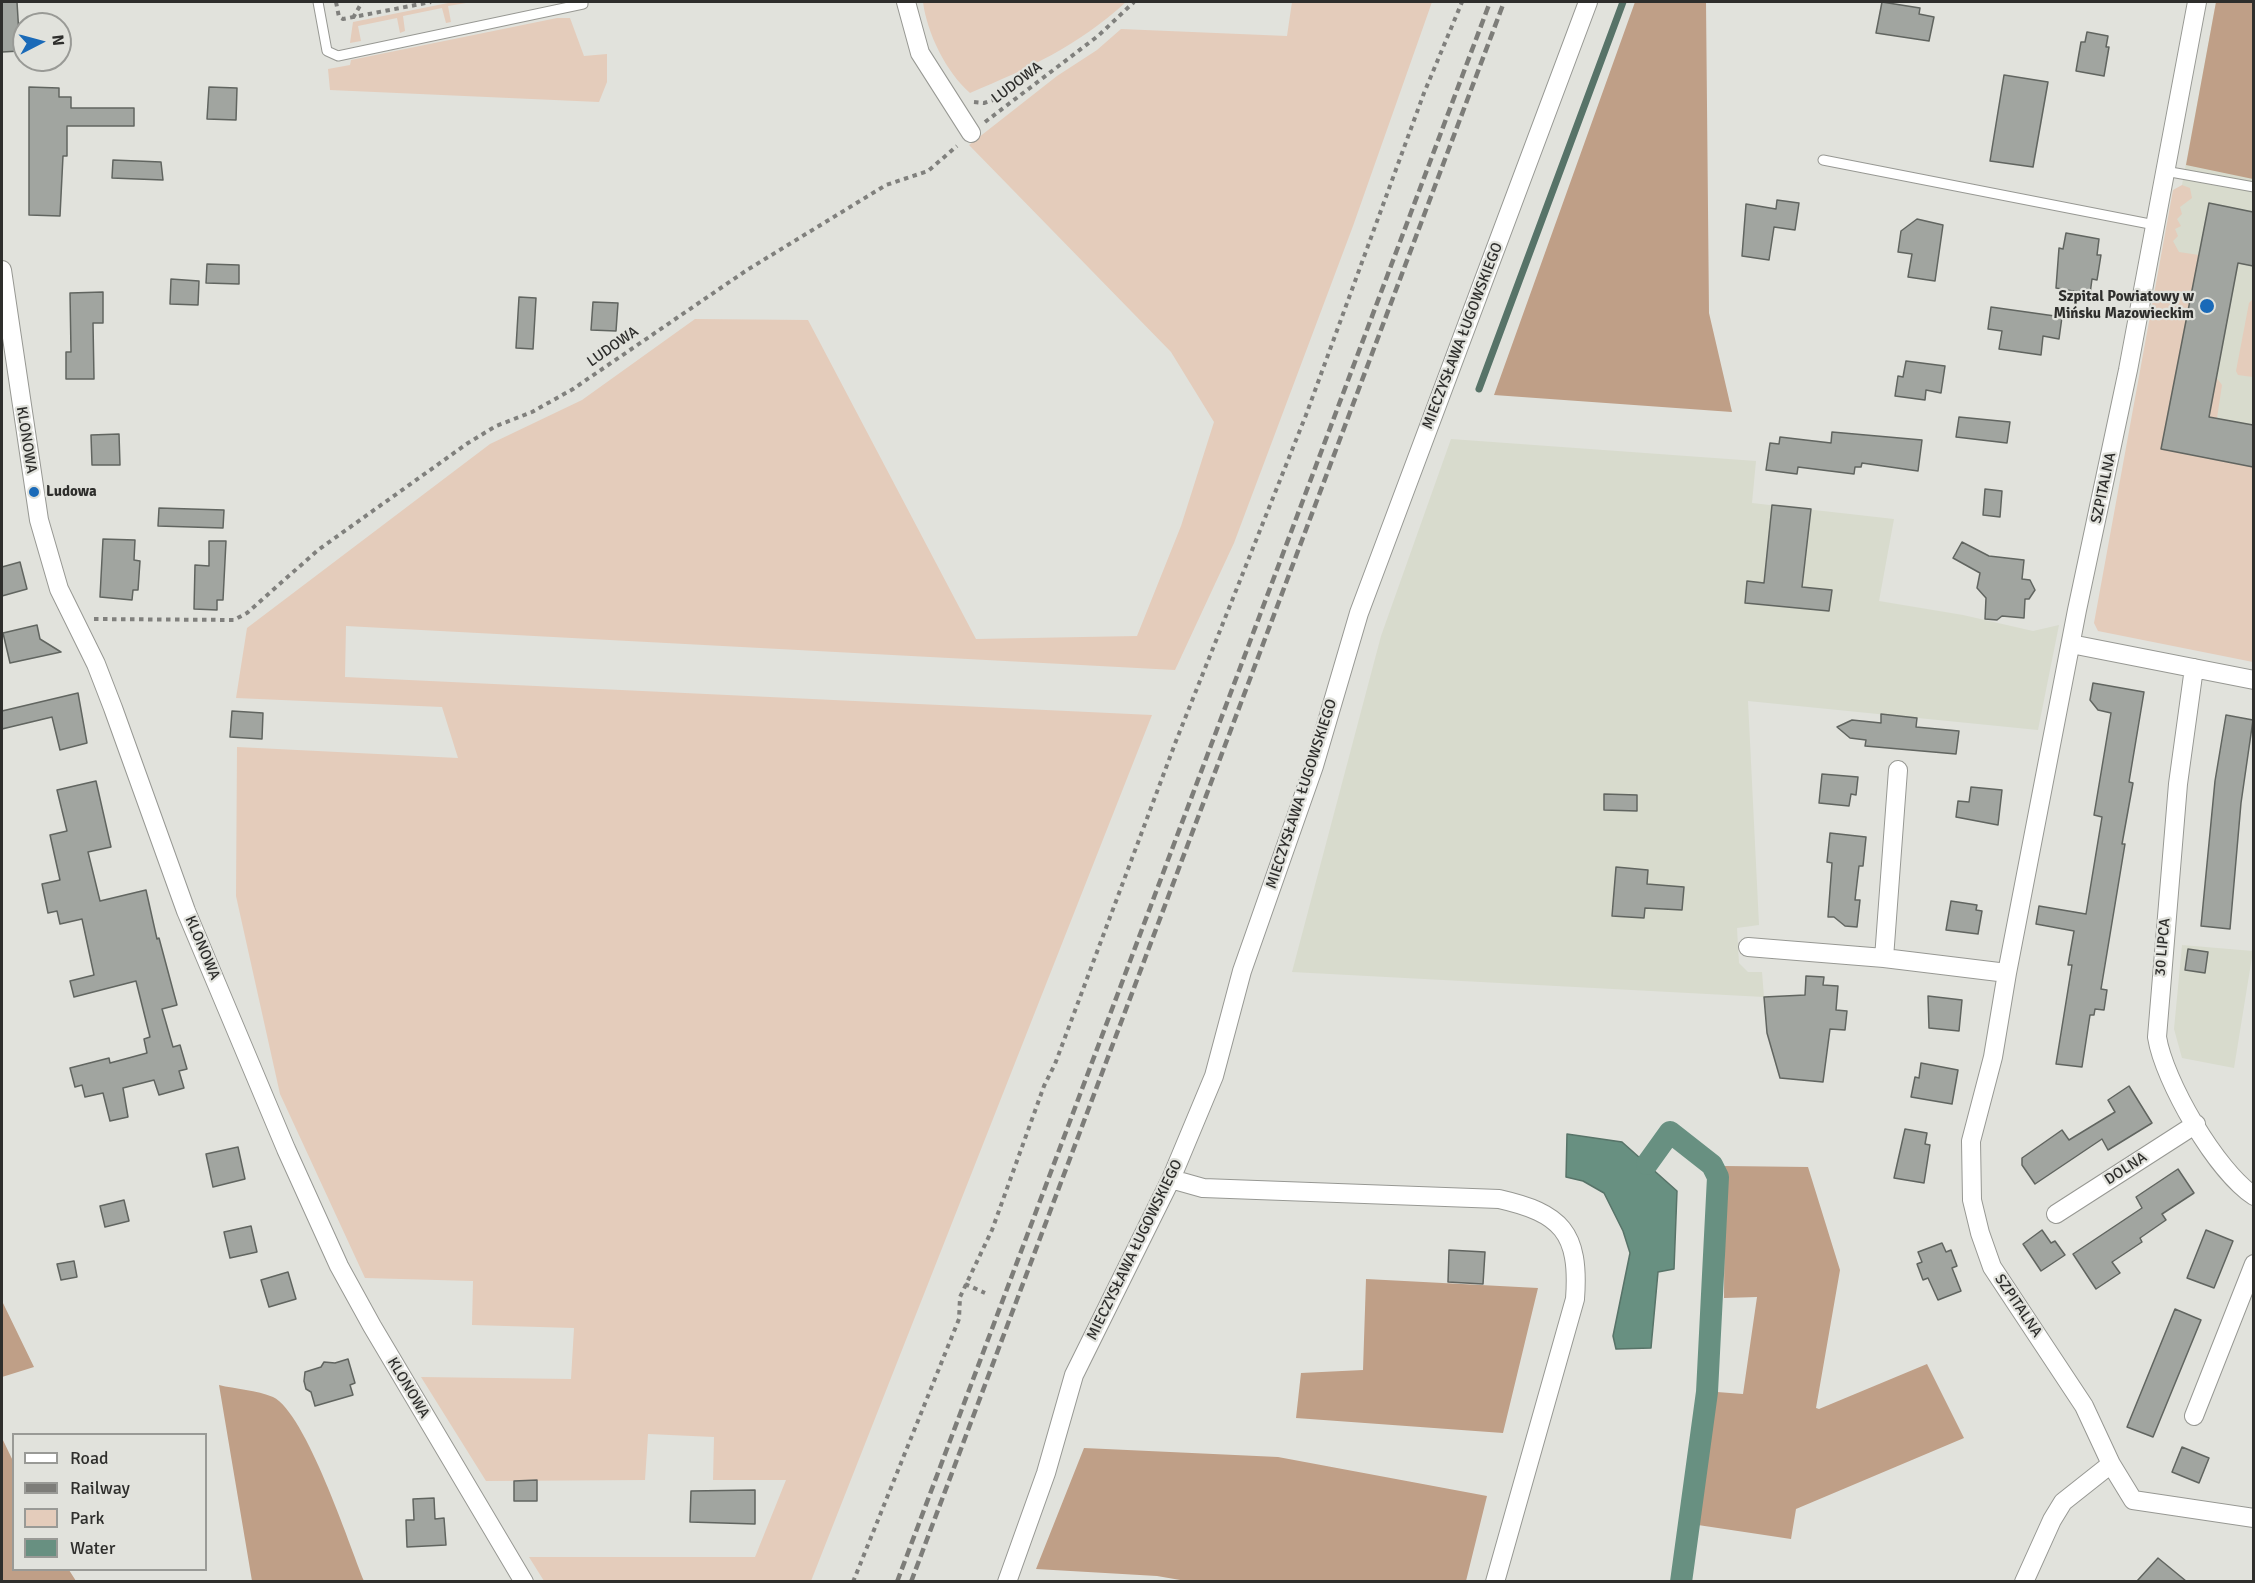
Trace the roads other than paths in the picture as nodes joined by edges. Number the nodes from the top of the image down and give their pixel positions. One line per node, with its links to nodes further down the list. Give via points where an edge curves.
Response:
1 (318, 2): 2 (lane, via 327,51 338,56)
2 (583, 2)
3 (906, 2): 6 (street, via 920,53)
4 (1588, 2): 20 (street, MIECZYSŁAWA ŁUGOWSKIEGO, via 1359,613 1314,766 1242,971 1214,1076)
5 (2197, 2): 8 (street, SZPITALNA)
6 (971, 133)
7 (1823, 160): 10 (lane)
8 (2165, 171): 9 (lane); 10 (street, SZPITALNA)
9 (2253, 187)
10 (2155, 225): 12 (street, SZPITALNA)
11 (2, 270): 27 (street, KLONOWA, via 39,520 59,589 113,708 186,911 339,1266)
12 (2071, 644): 13 (street); 18 (street, SZPITALNA)
13 (2194, 668): 14 (street); 19 (street, 30 LIPCA, via 2178,784 2157,1037 2166,1068)
14 (2253, 680)
15 (1898, 770): 17 (street)
16 (1748, 947): 17 (street)
17 (1884, 958): 18 (street)
18 (2007, 973): 25 (street, SZPITALNA, via 1994,1057 1971,1141 1972,1200 1992,1267 2084,1406)
19 (2196, 1124): 21 (street, 30 LIPCA, via 2227,1174); 22 (street, DOLNA)
20 (1171, 1179): 28 (street, MIECZYSŁAWA ŁUGOWSKIEGO, via 1074,1375 1047,1473); 29 (street, via 1203,1188 1499,1199 1532,1206 1553,1217 1573,1255 1575,1299)
21 (2253, 1196)
22 (2056, 1214)
23 (2253, 1264): 24 (street)
24 (2194, 1416)
25 (2111, 1464): 26 (street, SZPITALNA, via 2133,1500); 30 (street, via 2063,1502)
26 (2253, 1518)
27 (524, 1581)
28 (1007, 1581)
29 (1495, 1581)
30 (2024, 1581)

